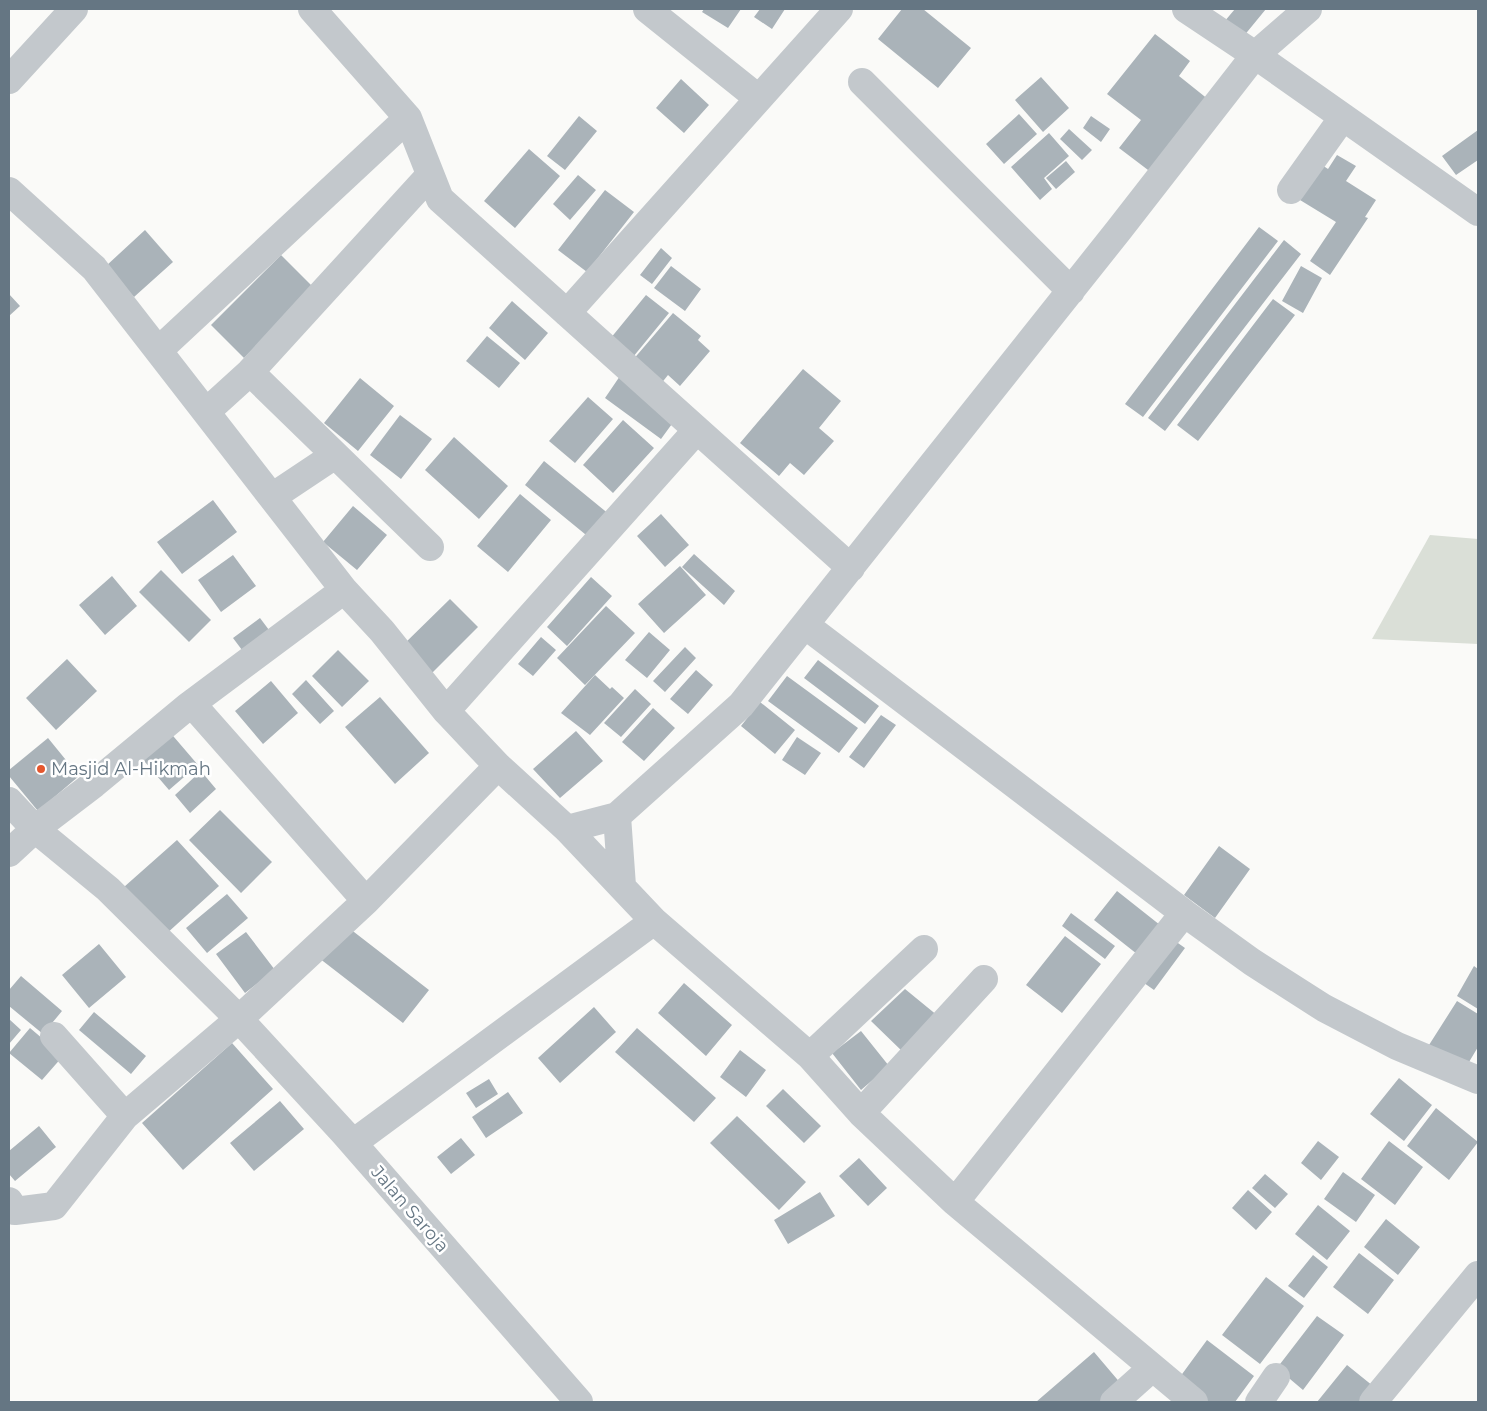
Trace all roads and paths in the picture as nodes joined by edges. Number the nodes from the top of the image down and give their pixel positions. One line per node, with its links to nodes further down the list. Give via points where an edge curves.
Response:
1 (74, 9): 8 (street)
2 (312, 9): 12 (street)
3 (647, 9): 10 (street)
4 (839, 9): 10 (street)
5 (1186, 9): 7 (street)
6 (1308, 9): 7 (street)
7 (1255, 55): 11 (street); 17 (street)
8 (9, 80)
9 (862, 82): 17 (street)
10 (758, 98): 18 (street)
11 (1342, 117): 14 (street); 16 (street)
12 (408, 118): 13 (street); 19 (street)
13 (430, 175): 18 (street, via 440,199); 20 (street)
14 (1291, 190)
15 (9, 191): 19 (street, via 94,268)
16 (1478, 212)
17 (1071, 291): 26 (street)
18 (567, 313): 22 (street)
19 (159, 350): 21 (street)
20 (250, 372): 21 (street); 23 (street)
21 (206, 412): 24 (street)
22 (696, 431): 26 (street); 30 (street)
23 (335, 455): 24 (street); 25 (street)
24 (272, 497): 27 (street)
25 (430, 547)
26 (851, 568): 28 (street)
27 (344, 590): 29 (street); 30 (street, via 382,631)
28 (805, 625): 33 (street, via 741,705); 39 (street)
29 (192, 704): 34 (street); 38 (street)
30 (446, 711): 31 (street)
31 (498, 766): 35 (street); 38 (street)
32 (9, 801): 34 (street, Jalan Saroja)
33 (617, 816): 35 (street); 37 (street)
34 (35, 829): 36 (street); 43 (street, Jalan Saroja, via 108,889)
35 (567, 829): 37 (street)
36 (9, 852)
37 (622, 886): 40 (street)
38 (366, 901): 43 (street)
39 (1184, 913): 46 (street, via 1324,1008 1397,1046); 51 (street)
40 (654, 921): 45 (street); 49 (street)
41 (924, 948): 45 (street)
42 (984, 979): 47 (street)
43 (239, 1019): 48 (street); 49 (street, Jalan Saroja)
44 (54, 1036): 48 (street)
45 (810, 1056): 47 (street)
46 (1478, 1080)
47 (861, 1113): 51 (street)
48 (125, 1116): 50 (street, via 54,1206 15,1212)
49 (353, 1143): 55 (street, Jalan Saroja)
50 (9, 1201)
51 (955, 1202): 53 (street)
52 (1478, 1275): 59 (street)
53 (1152, 1368): 56 (street); 57 (street)
54 (1276, 1377): 58 (street)
55 (579, 1402)
56 (1114, 1402)
57 (1194, 1402)
58 (1259, 1402)
59 (1373, 1402)

